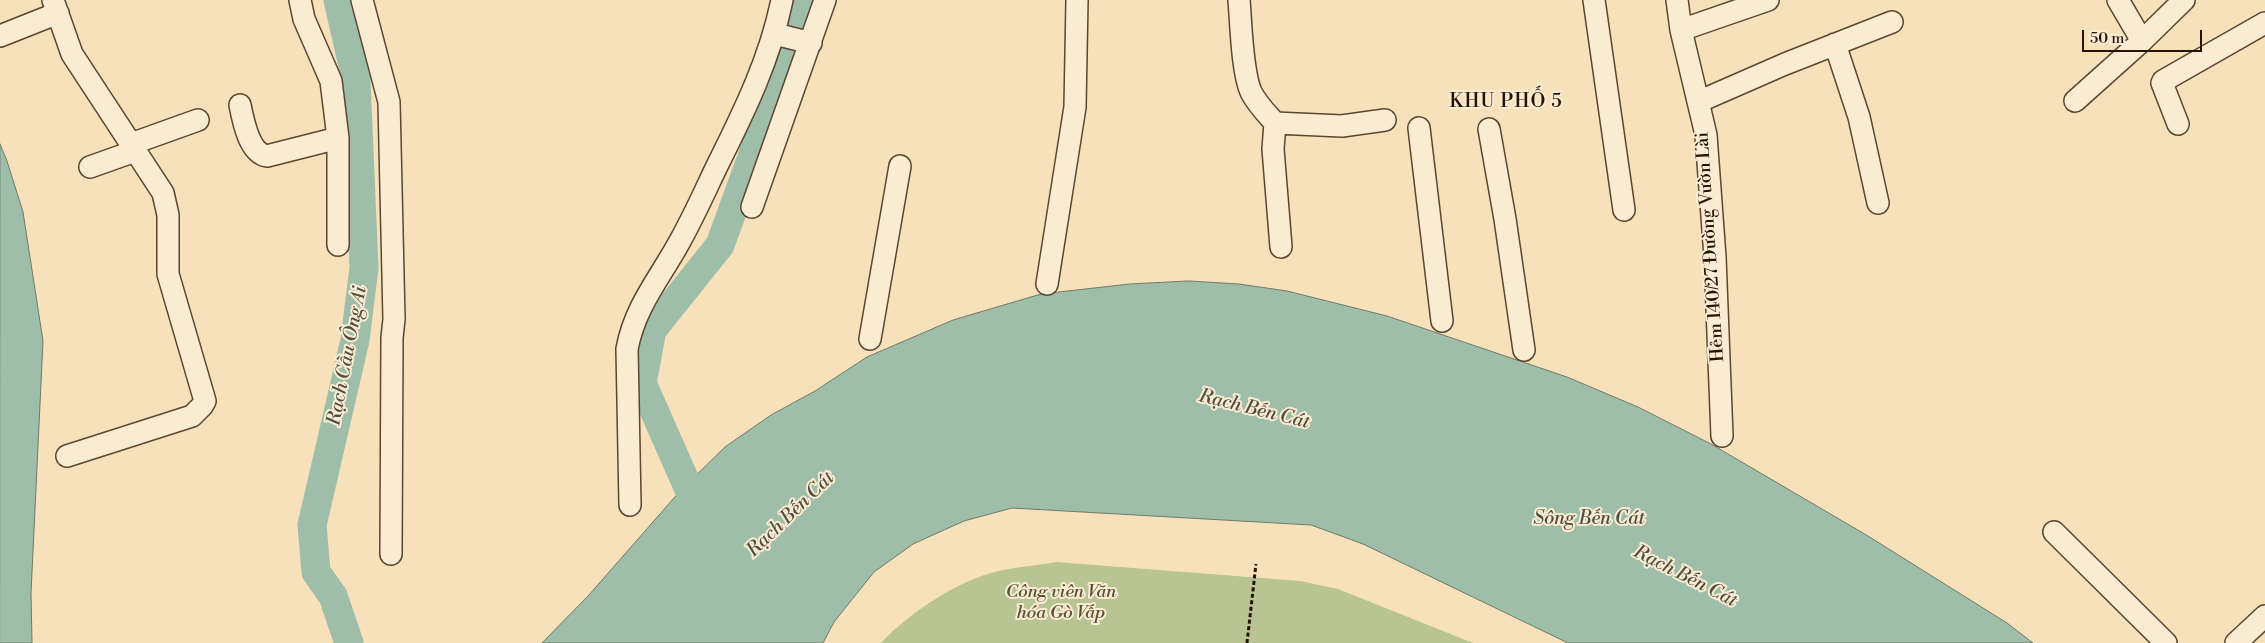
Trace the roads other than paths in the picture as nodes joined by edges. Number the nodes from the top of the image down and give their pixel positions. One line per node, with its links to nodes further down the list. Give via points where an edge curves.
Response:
1 (300, 0): 30 (street, via 304,19 331,81)
2 (362, 0): 47 (street, via 389,102 394,319)
3 (782, 0): 16 (street)
4 (825, 0): 19 (street)
5 (1077, 0): 39 (street, via 1075,107)
6 (1239, 0): 26 (street, via 1249,87)
7 (1594, 0): 36 (street)
8 (1677, 0): 15 (street, Hẻm 140/27 Đường Vườn Lài)
9 (1768, 0): 15 (street)
10 (2118, 0): 18 (street)
11 (2184, 0): 18 (street)
12 (56, 6): 17 (street); 31 (street, via 72,54)
13 (1892, 22): 20 (street)
14 (2265, 24): 27 (street, via 2163,81)
15 (1681, 30): 22 (street, Hẻm 140/27 Đường Vườn Lài)
16 (778, 34): 19 (street); 45 (street, via 747,106 680,241 631,327 627,349)
17 (0, 36)
18 (2142, 41): 21 (street)
19 (807, 42): 35 (street)
20 (1835, 44): 22 (street); 34 (street, via 1859,117)
21 (2075, 100)
22 (1698, 102): 43 (street, Hẻm 140/27 Đường Vườn Lài, via 1707,144)
23 (240, 105): 30 (street, via 250,137 262,155)
24 (198, 120): 31 (street)
25 (1385, 120): 26 (street, via 1342,126)
26 (1275, 123): 38 (street, via 1273,149)
27 (2178, 124)
28 (1419, 128): 40 (street)
29 (1488, 129): 42 (street)
30 (338, 138): 37 (street)
31 (133, 147): 33 (street); 44 (street, via 163,193 168,215 168,274 204,396 202,406 192,416)
32 (900, 166): 41 (street)
33 (90, 167)
34 (1878, 203)
35 (752, 207)
36 (1624, 210)
37 (338, 245)
38 (1281, 247)
39 (1047, 284)
40 (1442, 321)
41 (870, 339)
42 (1524, 350)
43 (1722, 436)
44 (67, 456)
45 (630, 505)
46 (2054, 532): 49 (street)
47 (392, 554)
48 (2265, 616): 50 (street)
49 (2166, 643)
50 (2236, 643)

